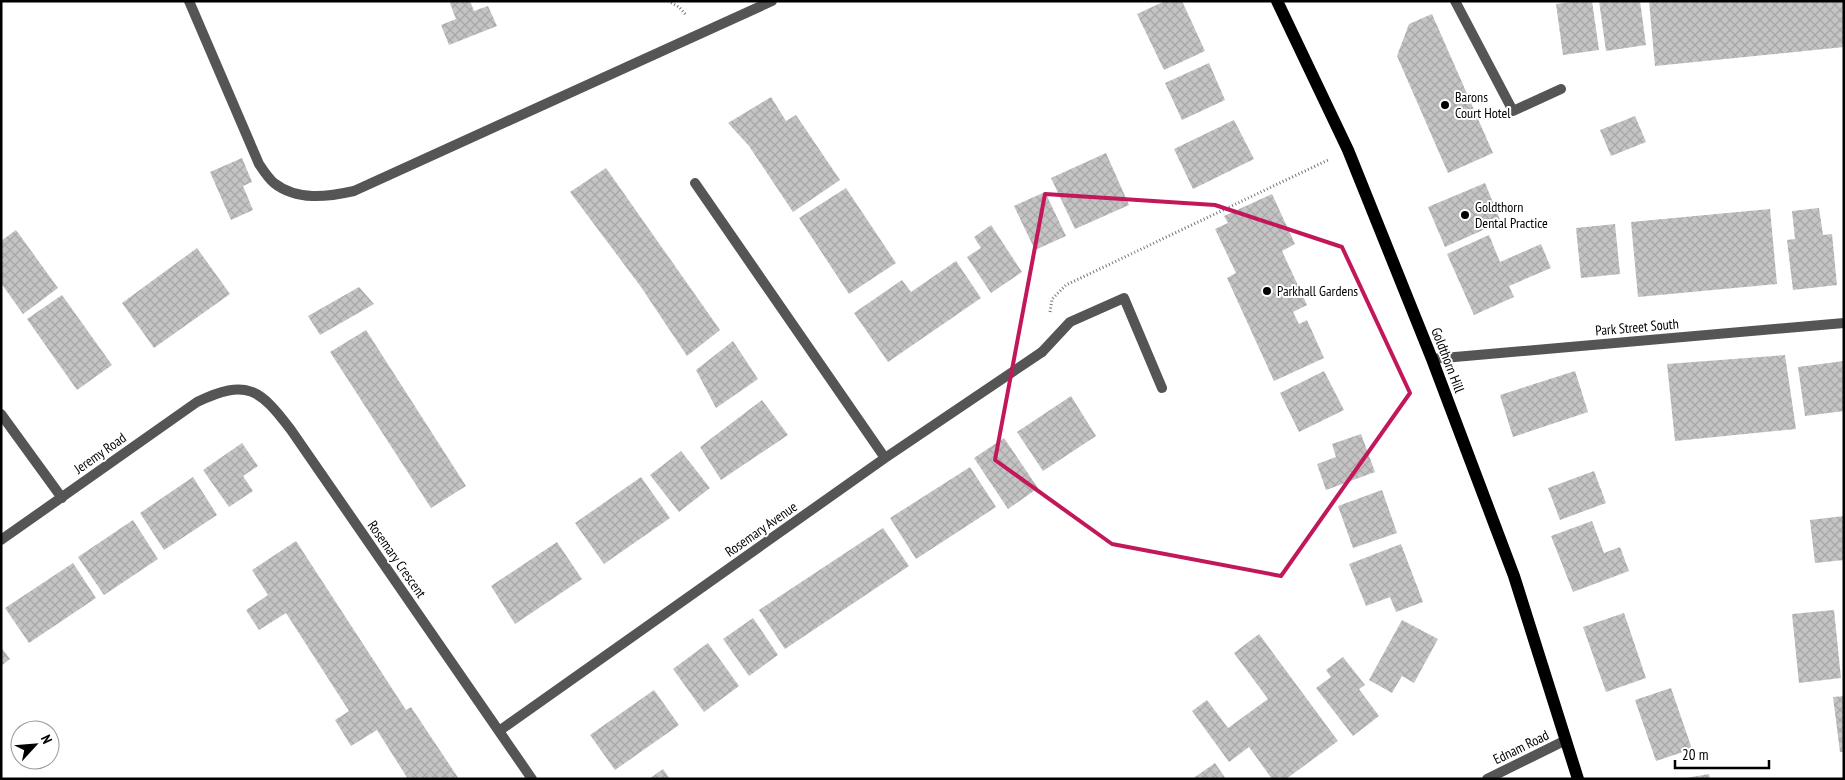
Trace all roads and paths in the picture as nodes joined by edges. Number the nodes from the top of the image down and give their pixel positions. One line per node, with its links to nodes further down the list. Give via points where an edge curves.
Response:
1 (189, 1): 2 (street, via 259,164 273,182 289,191 328,196 354,191)
2 (772, 1)
3 (1277, 1): 6 (main road, Goldthorn Hill)
4 (1455, 1): 5 (street, via 1513,111)
5 (1561, 89)
6 (1348, 150): 9 (path, via 1066,285 1052,299); 10 (main road, Goldthorn Hill)
7 (695, 183): 14 (street)
8 (1844, 323): 10 (street, Park Street South)
9 (1042, 352): 11 (street, Rosemary Avenue, via 1070,322 1124,298); 14 (street, Rosemary Avenue)
10 (1432, 359): 18 (main road, Goldthorn Hill, via 1514,576)
11 (1162, 388)
12 (217, 392): 15 (street, Jeremy Road, via 197,402); 17 (street, Rosemary Crescent, via 247,390 271,404)
13 (1, 414): 15 (street)
14 (885, 458): 17 (street, Rosemary Avenue)
15 (62, 498): 16 (street, Jeremy Road)
16 (1, 540)
17 (499, 731): 19 (street, Rosemary Crescent)
18 (1566, 740): 20 (street, Ednam Road); 21 (main road, Goldthorn Hill)
19 (532, 779)
20 (1487, 779)
21 (1578, 779)

